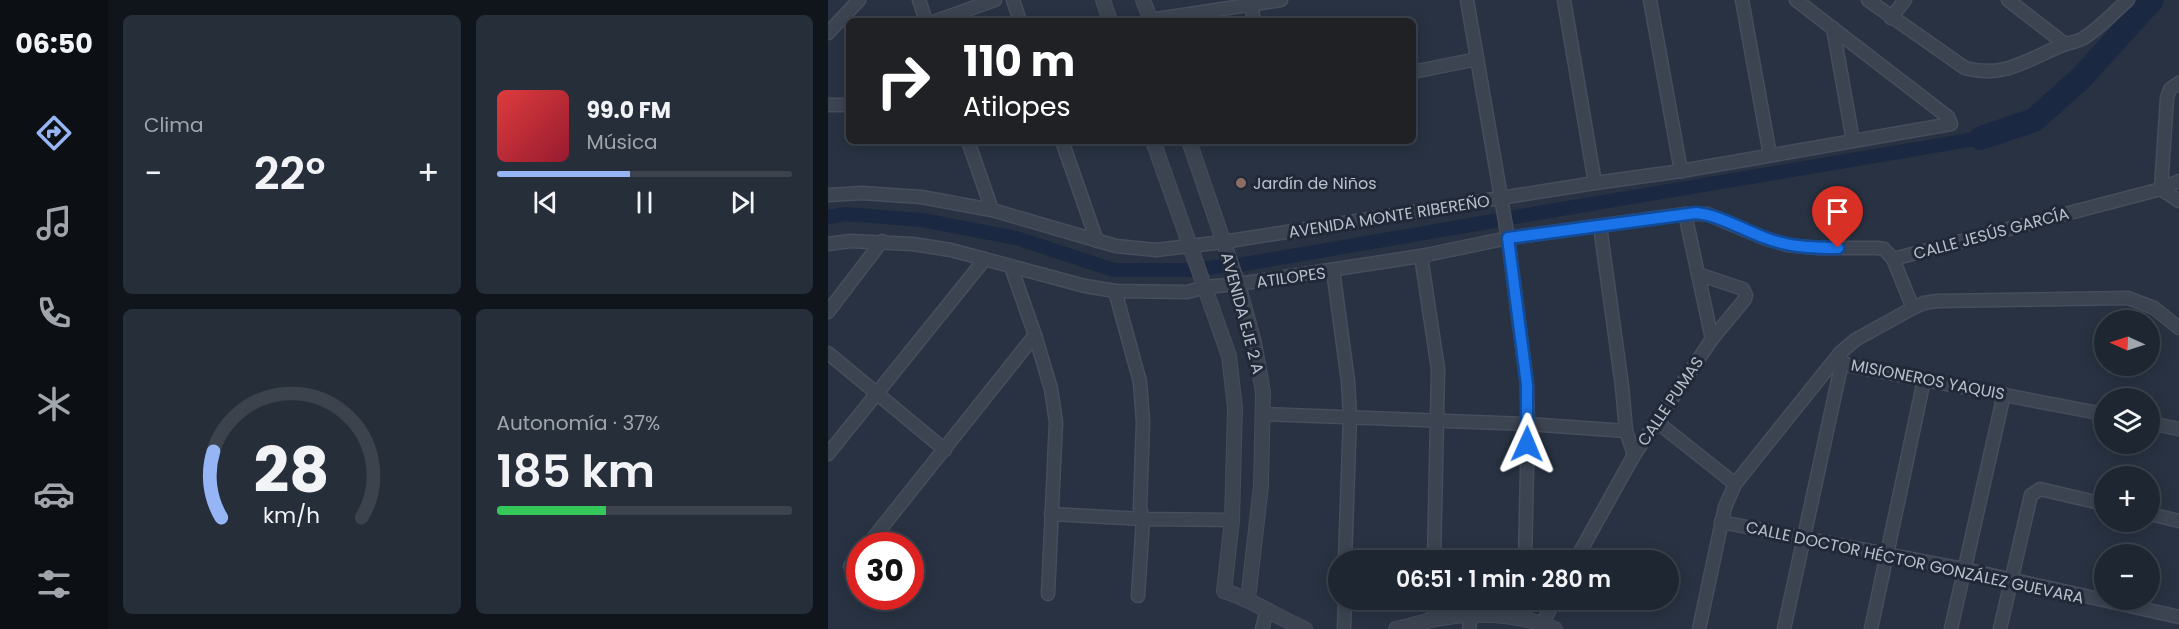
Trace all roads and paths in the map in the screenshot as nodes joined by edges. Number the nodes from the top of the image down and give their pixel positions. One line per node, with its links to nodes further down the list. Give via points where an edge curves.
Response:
1 (859, 0): 27 (street)
2 (919, 0): 18 (street)
3 (995, 0): 19 (street)
4 (1013, 0): 20 (street)
5 (1103, 0): 21 (street)
6 (1143, 0): 22 (street)
7 (1281, 0): 17 (street)
8 (1467, 0): 29 (street)
9 (1564, 0): 42 (street)
10 (1650, 0): 40 (street)
11 (1742, 0): 39 (street)
12 (1796, 0): 26 (street)
13 (1868, 0): 25 (street)
14 (1905, 0): 25 (street)
15 (2008, 0): 28 (street)
16 (2128, 0): 28 (street, via 2083,39)
17 (1251, 4): 23 (street); 24 (street)
18 (925, 18)
19 (944, 18)
20 (1019, 18)
21 (1109, 18)
22 (1150, 18)
23 (1164, 18)
24 (1253, 18)
25 (1891, 18): 28 (street, via 1965,68 1978,72 2015,67)
26 (1833, 28): 34 (street); 34 (street, AVENIDA MONTE RIBEREÑO, via 1948,117 1951,124)
27 (828, 33)
28 (2065, 44)
29 (1477, 59): 30 (street); 45 (street)
30 (1416, 71)
31 (2179, 83): 43 (street, via 2170,89 2167,98)
32 (828, 105): 33 (street)
33 (846, 105)
34 (1854, 141): 39 (street, AVENIDA MONTE RIBEREÑO)
35 (969, 144): 47 (street)
36 (1063, 144): 52 (street)
37 (1154, 144): 55 (street, AVENIDA EJE 2 A)
38 (1190, 144): 53 (street, AVENIDA EJE 2 A)
39 (1770, 155): 40 (street, AVENIDA MONTE RIBEREÑO)
40 (1681, 171): 42 (street, AVENIDA MONTE RIBEREÑO)
41 (2179, 181): 43 (street, CALLE JESÚS GARCÍA)
42 (1595, 183): 45 (street, AVENIDA MONTE RIBEREÑO)
43 (2161, 189): 46 (street); 58 (street, CALLE JESÚS GARCÍA)
44 (828, 195): 47 (street, AVENIDA MONTE RIBEREÑO, via 921,197)
45 (1501, 198): 50 (street); 53 (street, AVENIDA MONTE RIBEREÑO)
46 (2179, 201)
47 (992, 210): 52 (street, AVENIDA MONTE RIBEREÑO)
48 (1685, 214): 49 (street, ATILOPES); 58 (street, CALLE JESÚS GARCÍA, via 1707,214 1787,245 1878,248); 61 (street)
49 (1600, 226): 50 (street, ATILOPES); 83 (street)
50 (1508, 238): 56 (street, ATILOPES); 80 (street, via 1527,385)
51 (882, 241): 54 (street, ATILOPES); 57 (street, ATILOPES); 66 (street)
52 (1097, 241): 55 (street, AVENIDA MONTE RIBEREÑO, via 1156,250)
53 (1223, 242): 55 (street, AVENIDA MONTE RIBEREÑO); 62 (street, AVENIDA EJE 2 A)
54 (828, 244)
55 (1191, 246): 63 (street, AVENIDA EJE 2 A)
56 (1421, 256): 60 (street, ATILOPES); 78 (street, via 1438,369)
57 (985, 259): 59 (street, ATILOPES); 73 (street)
58 (1893, 259): 65 (street)
59 (1011, 267): 64 (street, ATILOPES); 68 (street)
60 (1333, 270): 62 (street, ATILOPES); 77 (street)
61 (1698, 274): 69 (street); 69 (street, CALLE PUMAS, via 1743,289 1746,295)
62 (1238, 284): 63 (street, ATILOPES); 76 (street, AVENIDA EJE 2 A, via 1260,366)
63 (1206, 287): 64 (street, ATILOPES, via 1187,292); 92 (street, AVENIDA EJE 2 A, via 1229,356 1235,408)
64 (1115, 291): 91 (street, via 1140,381)
65 (1913, 308): 67 (street, via 1938,301 2128,298 2154,308); 71 (street, via 1855,340)
66 (828, 312)
67 (2179, 328)
68 (1035, 335): 84 (street); 89 (street, via 1056,422)
69 (1712, 339): 79 (street, CALLE PUMAS)
70 (828, 353): 73 (street)
71 (1841, 357): 72 (street, MISIONEROS YAQUIS, via 1851,366); 87 (street); 96 (street, MISIONEROS YAQUIS)
72 (1924, 380): 74 (street, MISIONEROS YAQUIS); 101 (street)
73 (876, 393): 84 (street); 85 (street)
74 (2004, 394): 75 (street, MISIONEROS YAQUIS); 102 (street)
75 (2094, 412)
76 (1264, 414): 77 (street); 106 (street, AVENIDA EJE 2 A, via 1261,486)
77 (1350, 416): 78 (street); 97 (street)
78 (1437, 420): 80 (street); 98 (street)
79 (1657, 422): 86 (street, CALLE PUMAS); 87 (street)
80 (1528, 424): 83 (street); 99 (street)
81 (2160, 425): 82 (street)
82 (2179, 429)
83 (1626, 431): 86 (street)
84 (945, 450): 95 (street)
85 (828, 454)
86 (1634, 455): 100 (street, CALLE PUMAS)
87 (1735, 484): 94 (street)
88 (2094, 502): 103 (street, via 2035,490)
89 (1051, 514): 91 (street); 104 (street)
90 (2160, 516): 93 (street)
91 (1143, 519): 92 (street); 105 (street)
92 (1232, 520): 106 (street, AVENIDA EJE 2 A, via 1224,591)
93 (2179, 521)
94 (1721, 522): 96 (street, CALLE DOCTOR HÉCTOR GONZÁLEZ GUEVARA); 121 (street)
95 (878, 532)
96 (1804, 538): 101 (street, CALLE DOCTOR HÉCTOR GONZÁLEZ GUEVARA); 122 (street, MISIONEROS YAQUIS)
97 (1345, 550)
98 (1434, 550)
99 (1525, 550)
100 (1581, 550)
101 (1886, 554): 102 (street, CALLE DOCTOR HÉCTOR GONZÁLEZ GUEVARA); 123 (street)
102 (1964, 569): 103 (street, CALLE DOCTOR HÉCTOR GONZÁLEZ GUEVARA); 124 (street)
103 (2010, 579): 112 (street, CALLE DOCTOR HÉCTOR GONZÁLEZ GUEVARA); 125 (street)
104 (1048, 594)
105 (1138, 596)
106 (1248, 599): 107 (street)
107 (1267, 610): 117 (street); 118 (street)
108 (1345, 610): 119 (street)
109 (1434, 610): 113 (street)
110 (1525, 610): 114 (street)
111 (1552, 610): 116 (street)
112 (2179, 617)
113 (1434, 619): 115 (street); 120 (street)
114 (1525, 620): 115 (street, via 1498,616); 116 (street)
115 (1470, 622)
116 (1548, 626)
117 (1262, 629)
118 (1305, 629)
119 (1344, 629)
120 (1396, 629)
121 (1699, 629)
122 (1784, 629)
123 (1870, 629)
124 (1952, 629)
125 (2000, 629)

